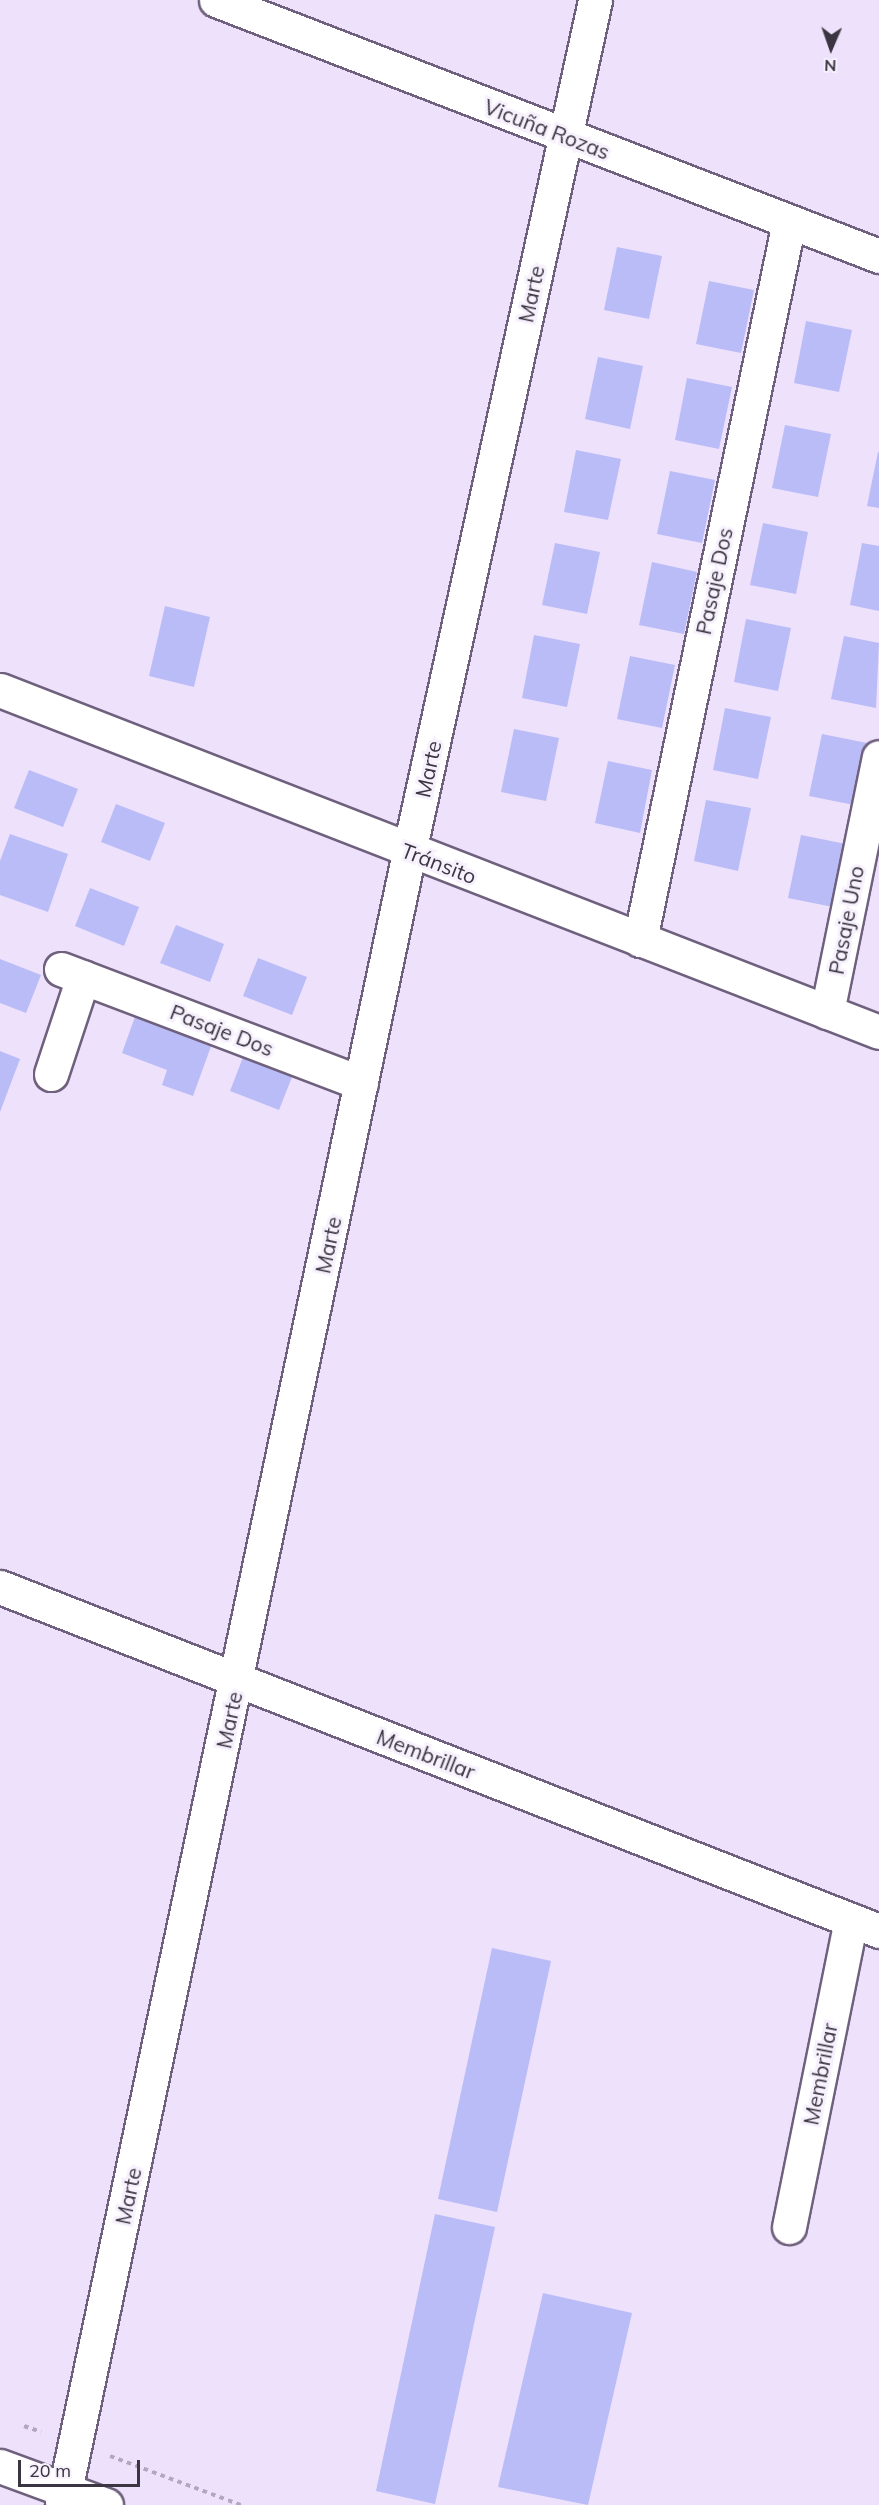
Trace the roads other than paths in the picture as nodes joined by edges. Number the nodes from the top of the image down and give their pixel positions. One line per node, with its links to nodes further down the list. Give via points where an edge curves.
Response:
1 (216, 0): 3 (street, Vicuña Rozas)
2 (595, 0): 3 (street, Marte)
3 (566, 136): 4 (street, Vicuña Rozas); 8 (street, Marte)
4 (789, 222): 5 (street, Vicuña Rozas); 9 (street, Pasaje Dos)
5 (879, 256)
6 (0, 690): 8 (street, Tránsito)
7 (879, 757): 10 (street, Pasaje Uno)
8 (409, 852): 9 (street, Tránsito); 13 (street, Marte)
9 (640, 940): 10 (street, Tránsito)
10 (827, 1012): 11 (street, Tránsito)
11 (879, 1032)
12 (51, 1074): 13 (street, Pasaje Dos, via 72,973)
13 (361, 1083): 15 (street, Marte)
14 (0, 1587): 15 (street, Membrillar)
15 (238, 1680): 16 (street, Membrillar); 19 (street, Marte)
16 (865, 1926): 17 (street, Membrillar)
17 (789, 2227)
18 (0, 2466): 19 (street)
19 (64, 2498): 20 (street)
20 (106, 2505)

